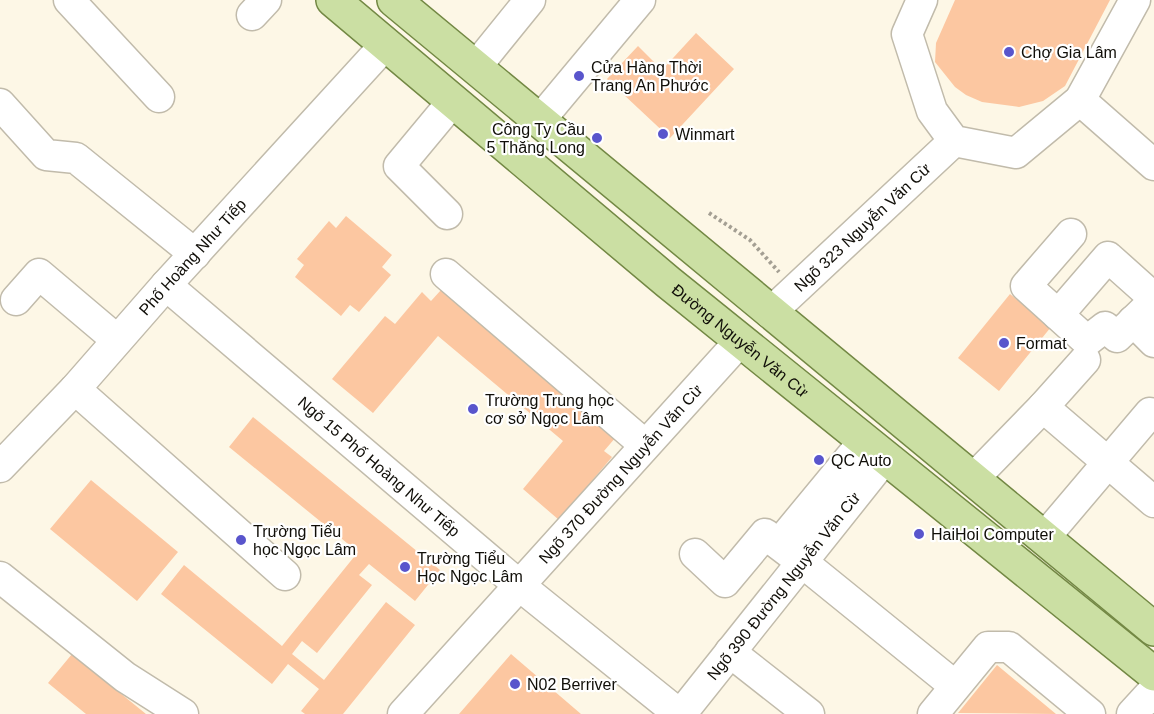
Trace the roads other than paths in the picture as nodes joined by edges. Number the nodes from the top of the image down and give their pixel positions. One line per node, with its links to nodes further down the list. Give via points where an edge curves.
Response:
1 (69, 0): 10 (street)
2 (333, 0): 8 (main road, Đường Nguyễn Văn Cừ)
3 (394, 0): 9 (main road)
4 (530, 0): 9 (street)
5 (640, 0): 14 (street)
6 (922, 0): 15 (street, via 907,34 932,111)
7 (1135, 0): 11 (street)
8 (385, 45): 12 (main road, Đường Nguyễn Văn Cừ); 19 (street, Phố Hoàng Như Tiếp)
9 (475, 68): 14 (main road)
10 (159, 97)
11 (1080, 100): 15 (street, via 1016,153); 16 (street)
12 (453, 101): 17 (street, via 399,166); 27 (main road, Đường Nguyễn Văn Cừ)
13 (0, 104): 19 (street, via 46,155 76,158)
14 (539, 121): 24 (main road)
15 (954, 141): 24 (street, Ngõ 323 Nguyễn Văn Cừ)
16 (1154, 165)
17 (447, 213)
18 (1071, 234): 25 (street, via 1026,286)
19 (195, 254): 21 (street, Phố Hoàng Như Tiếp)
20 (446, 274): 33 (street)
21 (166, 285): 26 (street, Phố Hoàng Như Tiếp); 45 (street, Ngõ 15 Phố Hoàng Như Tiếp)
22 (16, 300): 26 (street, via 39,274)
23 (1147, 307): 25 (street, via 1117,337 1105,327 1087,341); 25 (street, via 1108,257); 28 (street)
24 (770, 313): 37 (main road)
25 (1058, 315)
26 (117, 340): 30 (street, Phố Hoàng Như Tiếp)
27 (741, 340): 33 (street, Ngõ 370 Đường Nguyễn Văn Cừ); 34 (main road, Đường Nguyễn Văn Cừ)
28 (1154, 342)
29 (1085, 360): 31 (street)
30 (75, 389): 36 (street, Phố Hoàng Như Tiếp); 43 (street)
31 (1043, 408): 35 (street); 37 (street)
32 (1150, 412): 35 (street)
33 (645, 445): 45 (street, Ngõ 370 Đường Nguyễn Văn Cừ)
34 (874, 449): 40 (street); 42 (street, Ngõ 390 Đường Nguyễn Văn Cừ); 48 (main road, Đường Nguyễn Văn Cừ)
35 (1108, 463): 38 (street); 39 (street)
36 (0, 467)
37 (973, 479): 39 (main road)
38 (1154, 502)
39 (1044, 538): 46 (main road)
40 (779, 544): 41 (street, via 765,534 725,582); 42 (street)
41 (695, 554)
42 (802, 562): 47 (street, Ngõ 390 Đường Nguyễn Văn Cừ); 50 (street)
43 (285, 575)
44 (0, 577): 52 (street, via 125,677)
45 (520, 586): 51 (street, Ngõ 15 Phố Hoàng Như Tiếp); 53 (street, Ngõ 370 Đường Nguyễn Văn Cừ)
46 (1154, 628)
47 (730, 652): 51 (street, Ngõ 390 Đường Nguyễn Văn Cừ); 54 (street)
48 (1154, 674)
49 (1154, 690): 56 (street)
50 (946, 704): 55 (street, via 988,647 1009,647)
51 (686, 712)
52 (183, 714)
53 (403, 714)
54 (808, 714)
55 (1090, 714)
56 (1132, 714)

